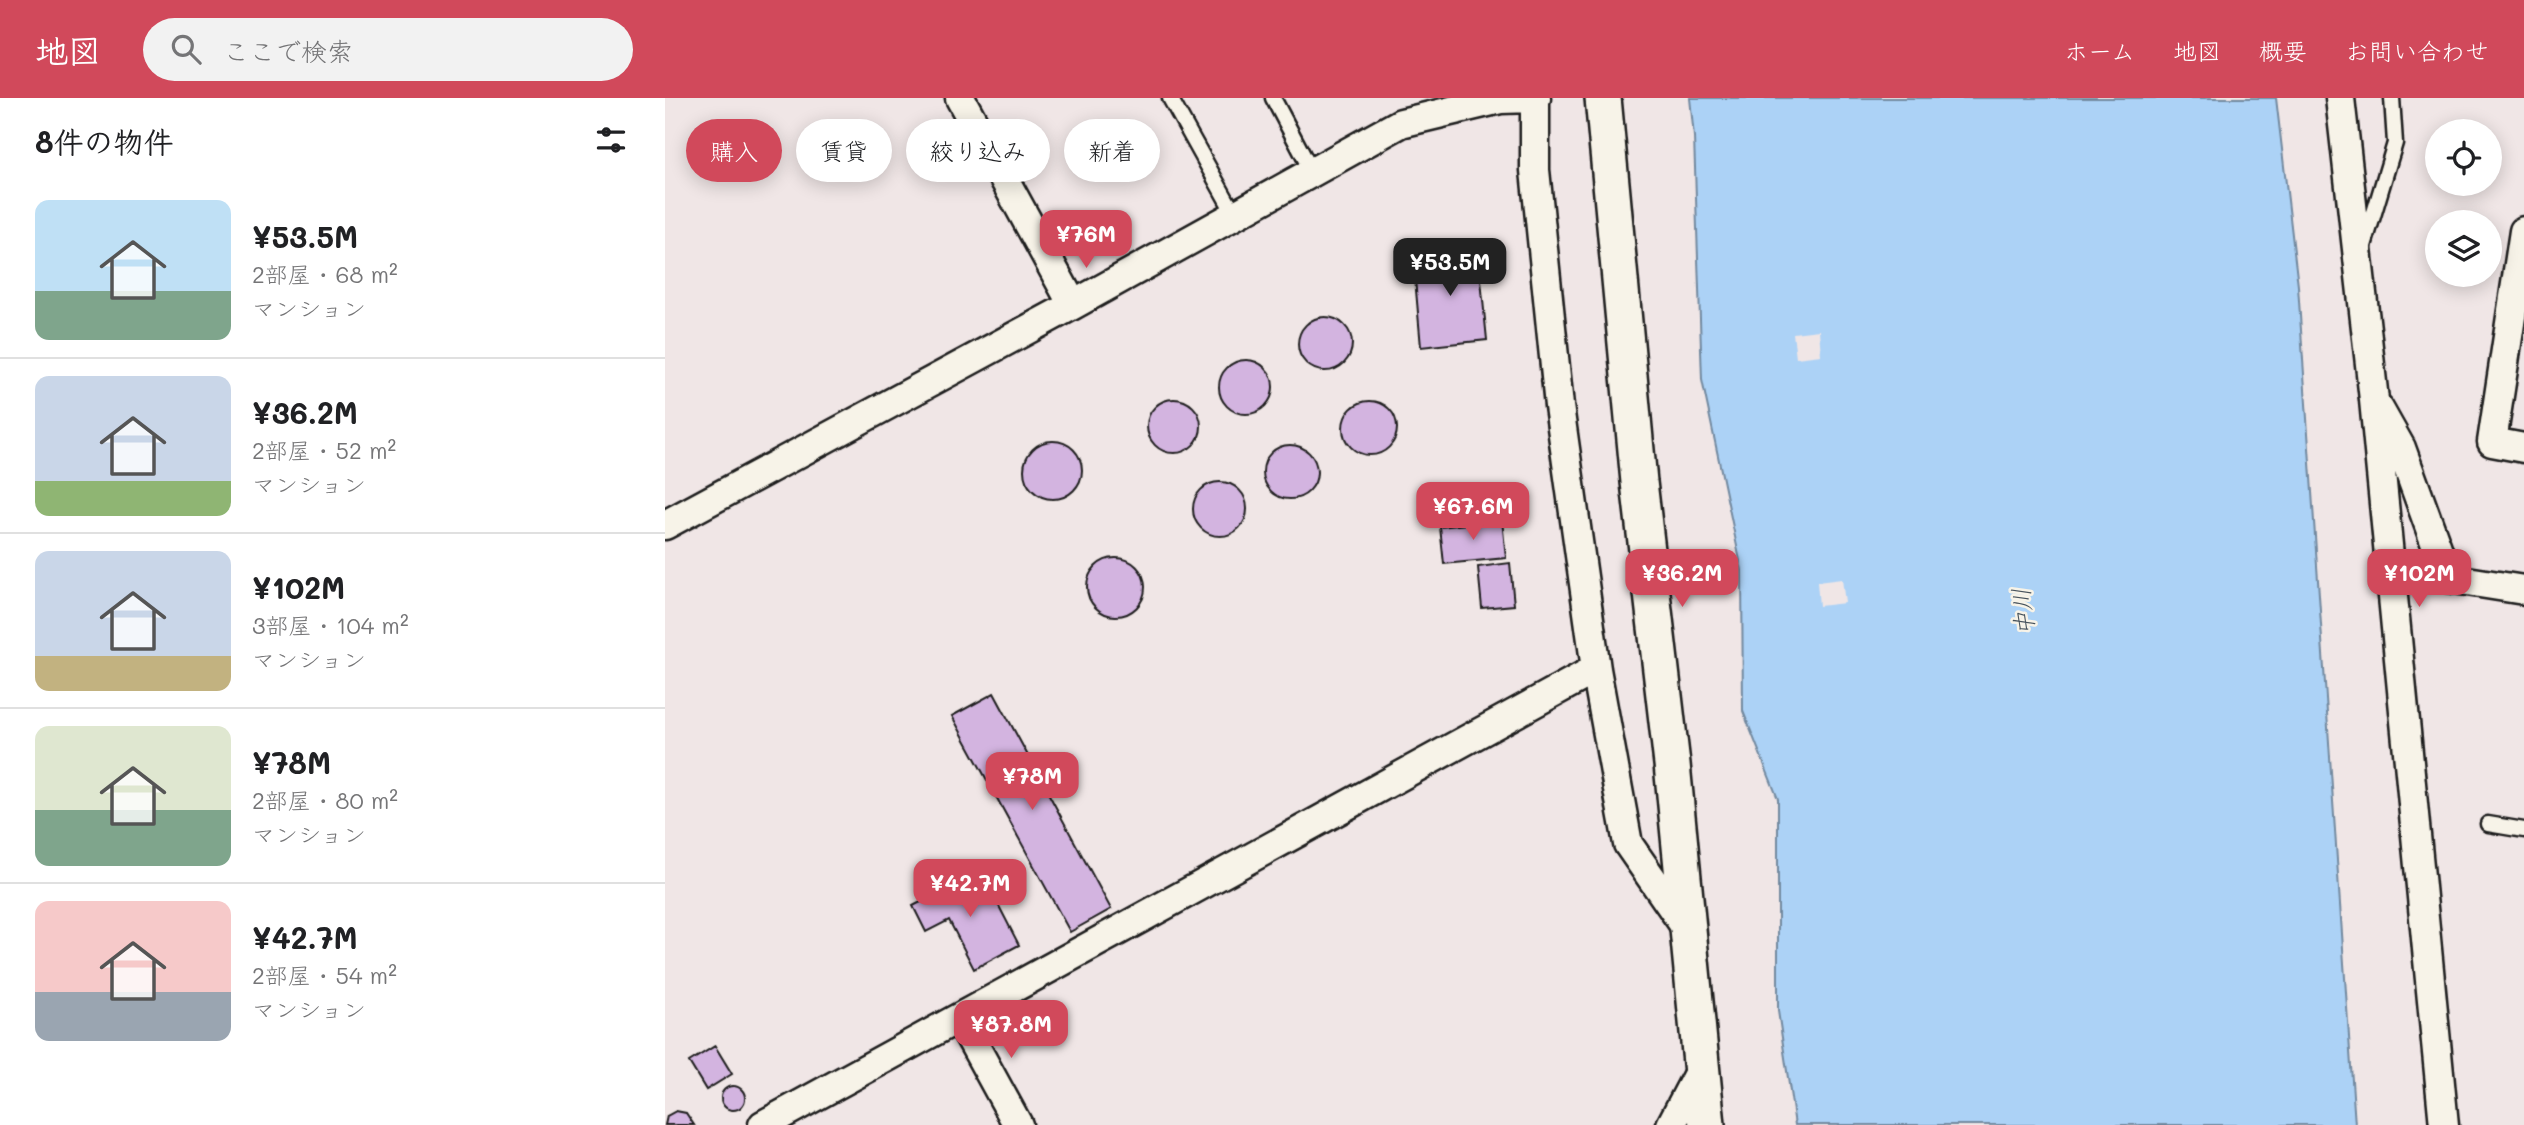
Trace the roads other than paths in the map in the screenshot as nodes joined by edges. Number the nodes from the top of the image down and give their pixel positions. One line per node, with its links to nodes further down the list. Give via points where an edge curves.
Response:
1 (960, 98): 12 (street)
2 (1170, 98): 9 (lane)
3 (1273, 98): 8 (lane)
4 (1535, 98): 8 (street, via 1501,99 1402,123); 17 (street, via 1535,170 1559,406)
5 (1603, 98): 20 (street, via 1639,482)
6 (2340, 98): 11 (street)
7 (2392, 98): 11 (lane, via 2395,143)
8 (1312, 172): 9 (street)
9 (1235, 215): 12 (street)
10 (2524, 231): 14 (street, via 2492,442)
11 (2358, 265): 13 (street)
12 (1073, 305): 15 (street)
13 (2374, 400): 16 (street, via 2401,448 2448,578); 27 (street)
14 (2524, 448)
15 (665, 525)
16 (2524, 590)
17 (1596, 669): 20 (street, via 1628,844); 21 (street)
18 (2488, 824): 19 (lane)
19 (2524, 830)
20 (1689, 932): 22 (street)
21 (960, 1019): 23 (street); 24 (street)
22 (1701, 1068): 25 (street); 26 (street)
23 (762, 1125)
24 (1019, 1125)
25 (1671, 1125)
26 (1707, 1125)
27 (2444, 1125)

